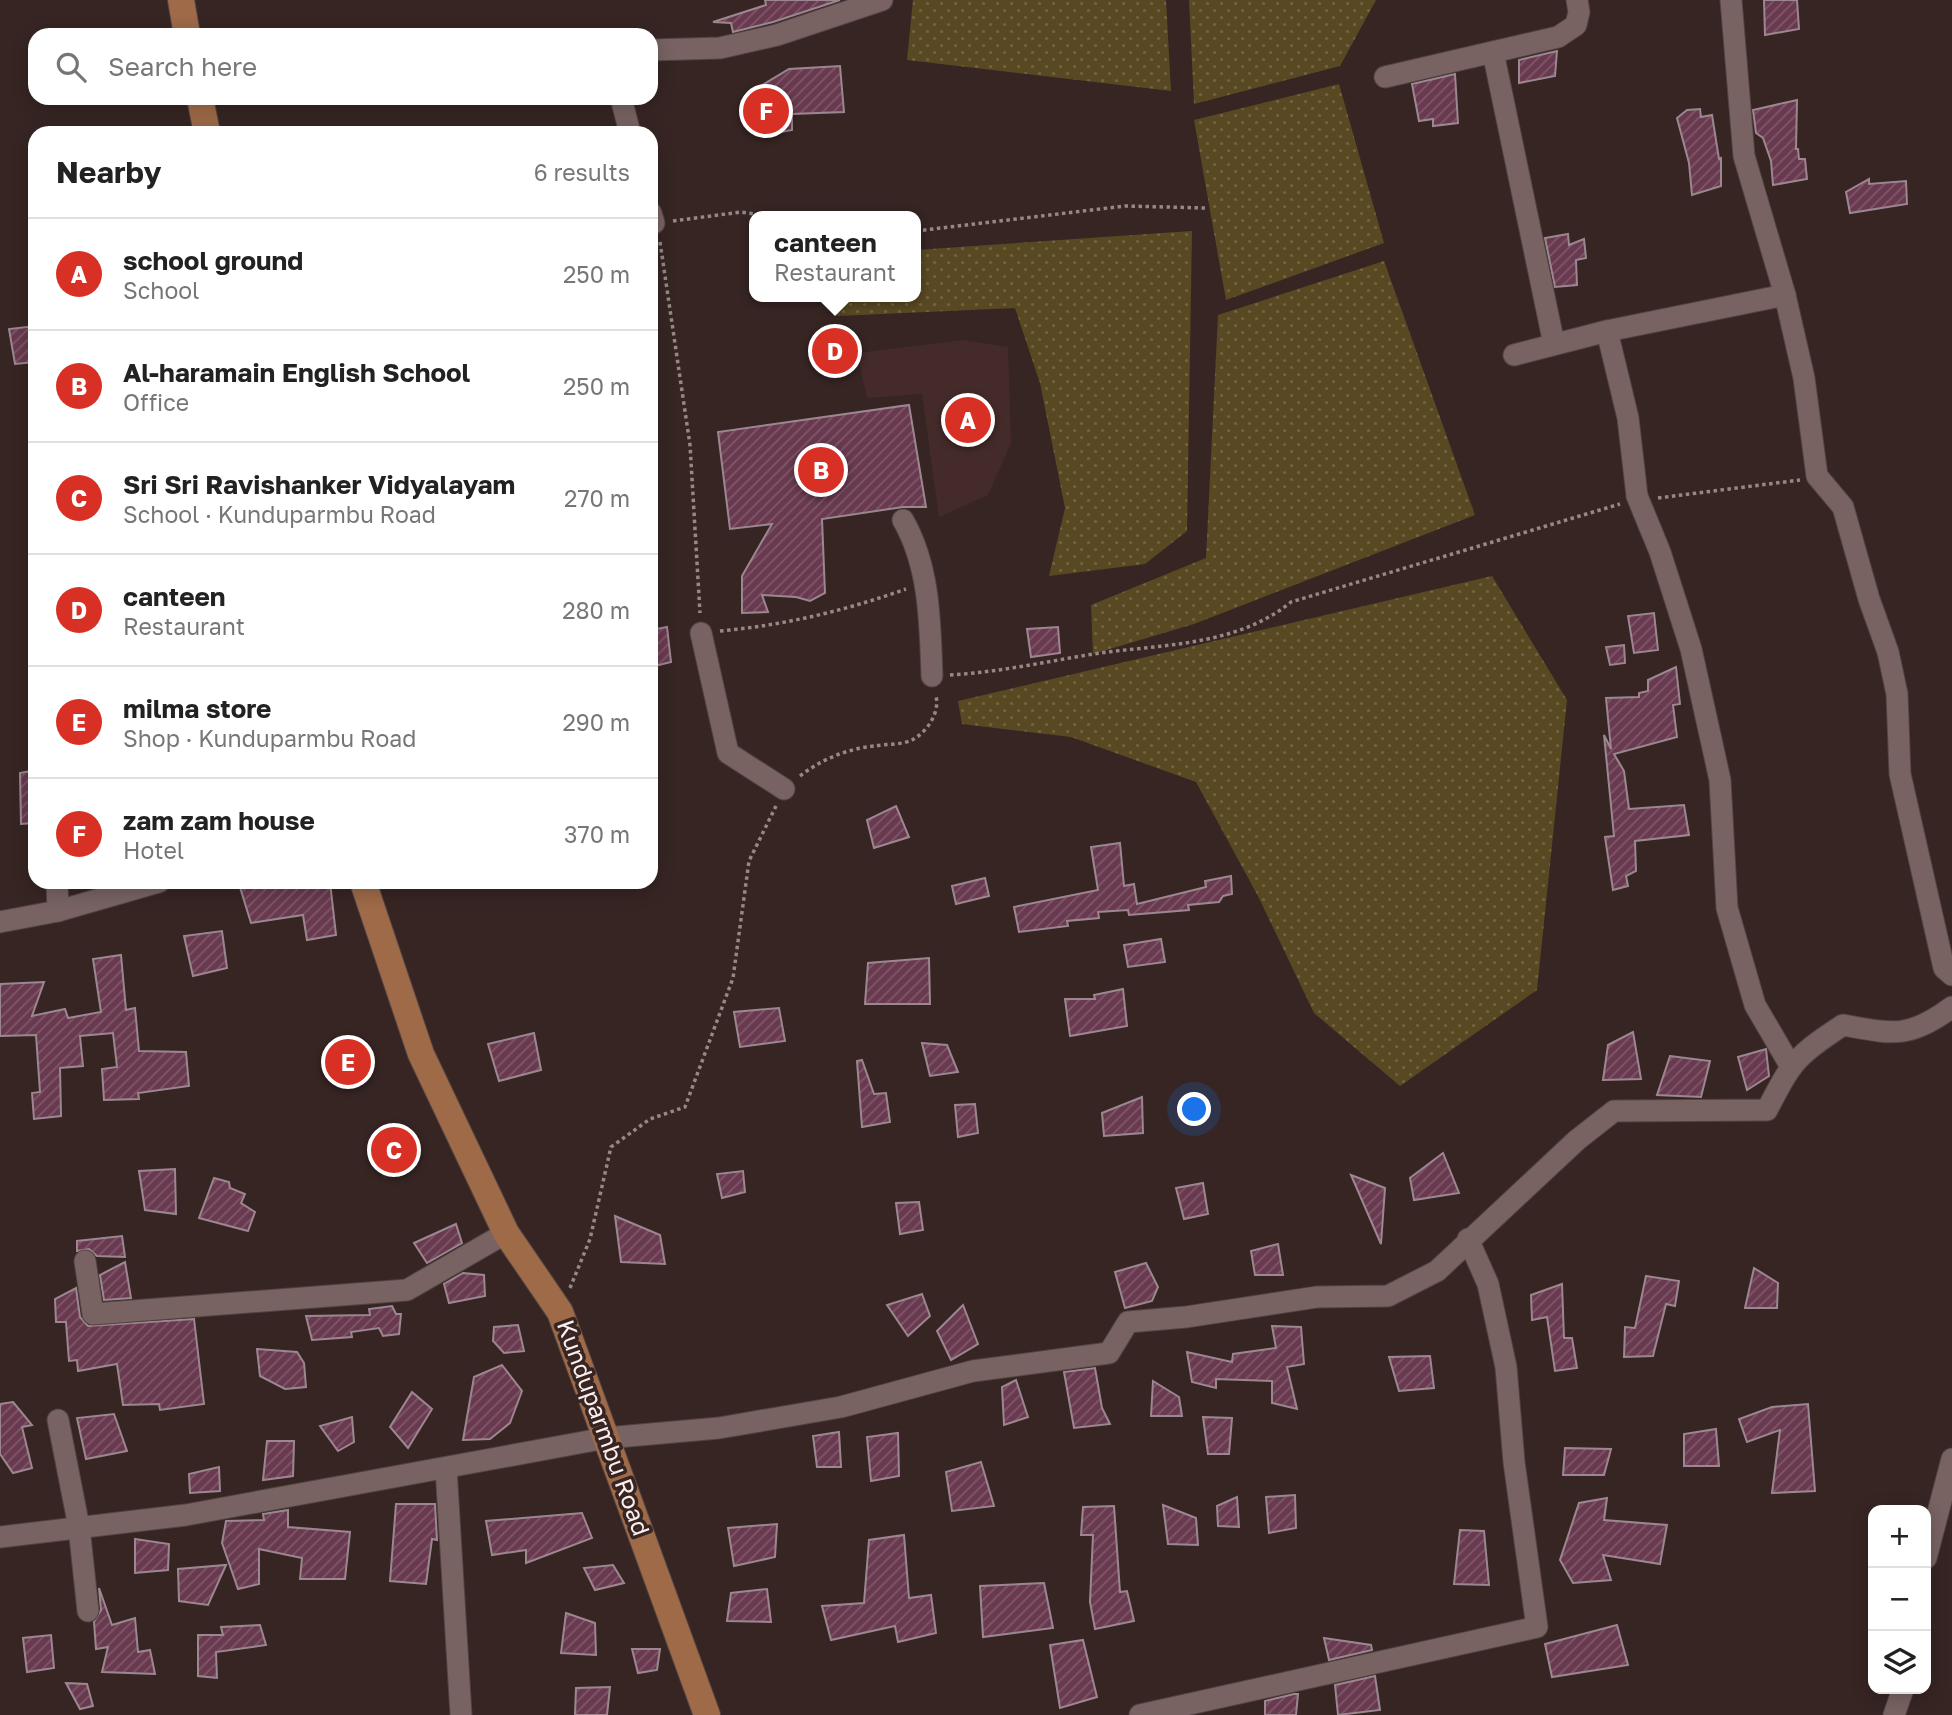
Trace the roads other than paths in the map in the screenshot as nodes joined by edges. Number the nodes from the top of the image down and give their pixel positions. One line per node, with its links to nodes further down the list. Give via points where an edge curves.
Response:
1 (181, 0): 5 (main road)
2 (882, 0): 6 (street, via 731,46)
3 (1577, 0): 7 (street, via 1576,25 1558,37)
4 (1731, 0): 13 (street, via 1744,156)
5 (186, 28)
6 (658, 50)
7 (1493, 52): 8 (street); 15 (street)
8 (1385, 77)
9 (201, 105): 11 (main road)
10 (623, 105): 12 (street)
11 (206, 126)
12 (628, 126)
13 (1785, 295): 14 (street); 26 (street, via 1804,378 1819,478 1843,506 1888,652 1897,694 1900,774 1910,827 1944,968)
14 (1607, 331): 15 (street); 28 (street, via 1628,418 1639,501 1691,649 1717,766 1727,908 1755,1005)
15 (1554, 344): 16 (street)
16 (1514, 355)
17 (904, 520): 19 (street, via 917,544 924,582)
18 (701, 633): 20 (street, via 728,753)
19 (932, 676)
20 (784, 789)
21 (57, 889): 24 (street)
22 (135, 889): 24 (street)
23 (365, 889): 29 (main road, Kunduparmbu Road, via 421,1054)
24 (58, 911): 25 (street)
25 (0, 922)
26 (1952, 975)
27 (1952, 1007): 28 (street, via 1928,1024 1894,1034 1843,1024)
28 (1790, 1065): 30 (street, via 1767,1110 1614,1111)
29 (506, 1233): 31 (street, via 407,1290 93,1314); 33 (main road, Kunduparmbu Road, via 560,1312)
30 (1468, 1238): 33 (street, via 1437,1271 1388,1296 1317,1297 1128,1322 1109,1353 974,1371 841,1407 733,1426); 43 (street, via 1488,1284 1506,1367 1537,1627)
31 (85, 1261)
32 (58, 1420): 36 (street)
33 (607, 1438): 35 (street); 42 (main road, Kunduparmbu Road)
34 (1952, 1459): 38 (street)
35 (446, 1468): 36 (street, via 186,1515); 41 (street)
36 (79, 1527): 37 (street); 39 (street)
37 (0, 1537)
38 (1931, 1539)
39 (88, 1611)
40 (1901, 1694): 44 (street)
41 (461, 1715)
42 (707, 1715)
43 (1140, 1715)
44 (1894, 1715)

